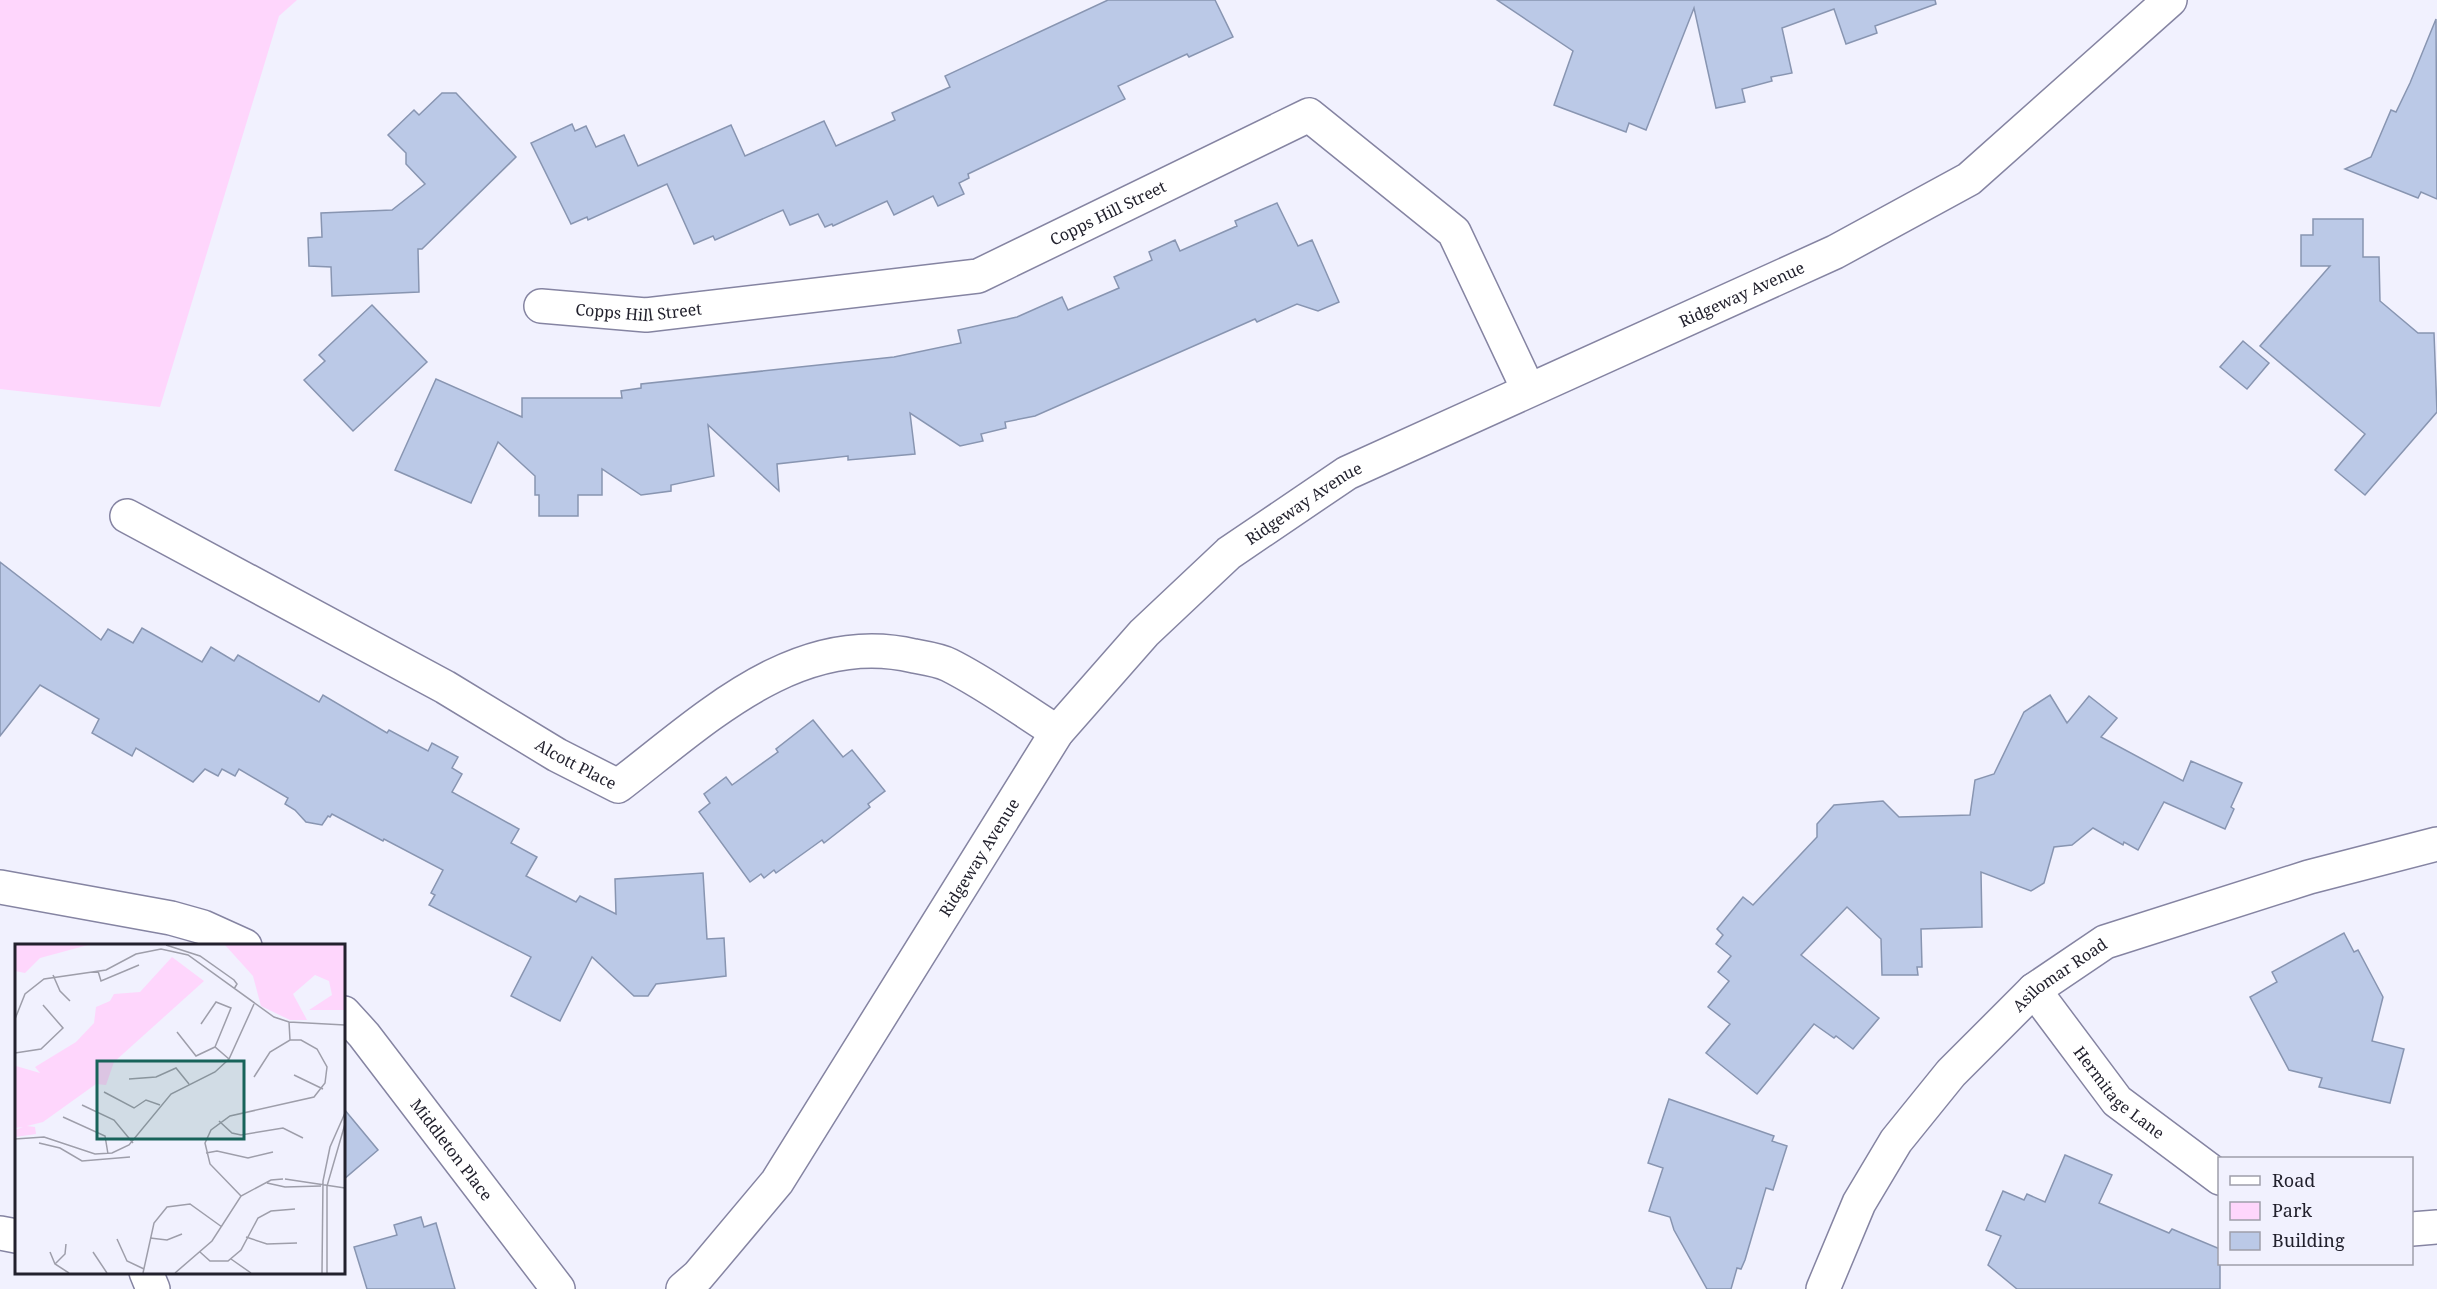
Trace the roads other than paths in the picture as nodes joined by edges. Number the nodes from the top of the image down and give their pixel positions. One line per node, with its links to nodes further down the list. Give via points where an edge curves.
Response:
1 (2170, 0): 3 (street, Ridgeway Avenue, via 1969,179 1835,252)
2 (541, 306): 3 (street, Copps Hill Street, via 646,315 978,276 1309,115 1454,232)
3 (1528, 389): 5 (street, Ridgeway Avenue, via 1347,473 1229,553 1144,633)
4 (127, 516): 5 (street, Alcott Place, via 445,687 556,755 618,786 738,694 777,673 826,655 886,649 948,664)
5 (1057, 732): 19 (street, Ridgeway Avenue, via 777,1182)
6 (2437, 844): 9 (street, Asilomar Road, via 2309,878 2105,942)
7 (0, 887): 8 (street, via 171,918)
8 (243, 944)
9 (2034, 990): 11 (street, Hermitage Lane, via 2117,1101); 20 (street, Asilomar Road, via 1951,1073 1896,1141 1859,1203)
10 (345, 1014): 18 (street, Middleton Place)
11 (2218, 1177)
12 (2437, 1227): 13 (street)
13 (2413, 1229)
14 (0, 1233): 15 (street)
15 (15, 1236)
16 (147, 1274): 17 (street)
17 (153, 1289)
18 (558, 1289)
19 (683, 1289)
20 (1823, 1289)

